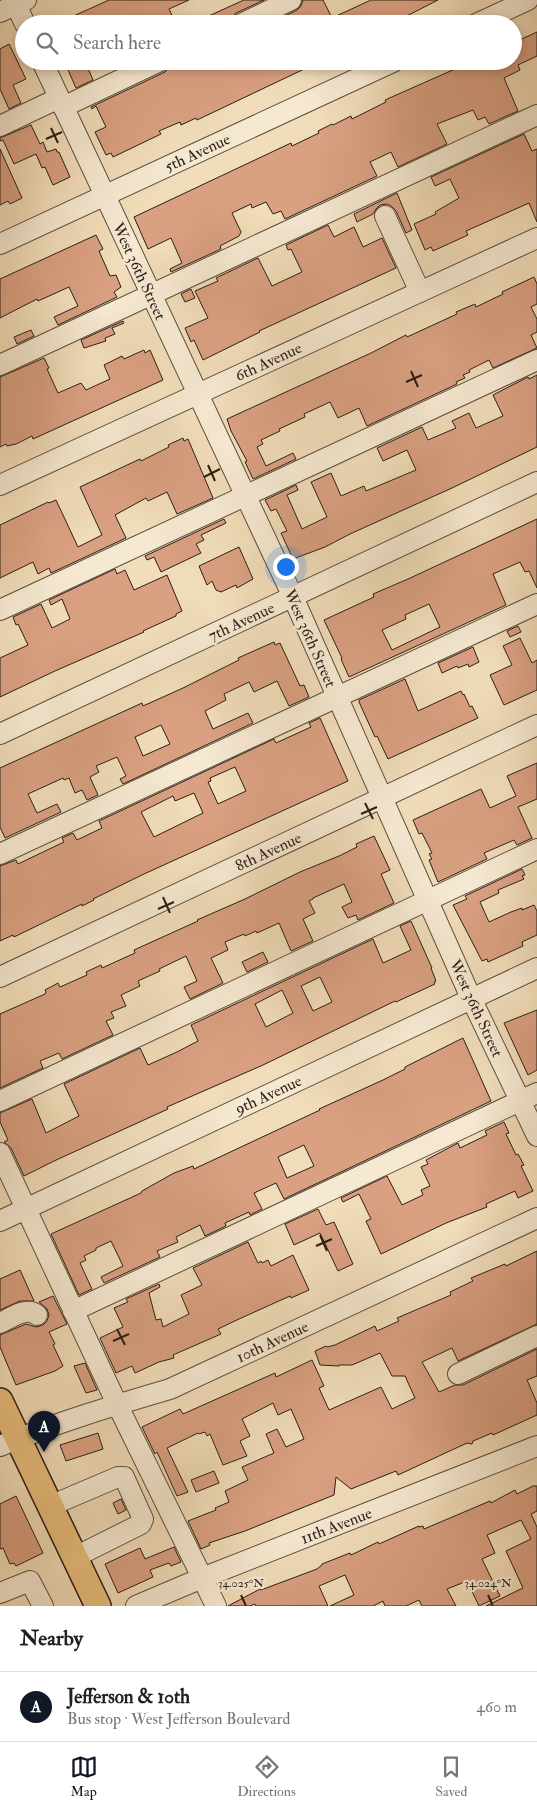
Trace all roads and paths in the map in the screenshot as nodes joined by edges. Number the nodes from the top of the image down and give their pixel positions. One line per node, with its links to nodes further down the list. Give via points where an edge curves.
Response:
1 (291, 0): 3 (street)
2 (528, 0): 4 (street)
3 (260, 15)
4 (496, 15)
5 (46, 70): 8 (street, West 36th Street)
6 (138, 70): 8 (street)
7 (375, 70): 11 (street, 5th Avenue)
8 (61, 102): 10 (street); 11 (street, West 36th Street)
9 (537, 115): 16 (street)
10 (0, 126)
11 (104, 195): 14 (street, 5th Avenue); 16 (street, West 36th Street)
12 (385, 216): 15 (street)
13 (537, 238): 15 (street, 6th Avenue)
14 (0, 244)
15 (420, 292): 19 (street, 6th Avenue)
16 (151, 295): 18 (street); 19 (street, West 36th Street)
17 (537, 360): 22 (street)
18 (0, 365)
19 (198, 393): 21 (street, 6th Avenue); 22 (street, West 36th Street)
20 (537, 482): 23 (street, 7th Avenue)
21 (0, 485)
22 (246, 496): 23 (street, West 36th Street); 25 (street)
23 (292, 597): 26 (street, West 36th Street); 28 (street, 7th Avenue)
24 (537, 604): 26 (street)
25 (0, 610)
26 (337, 697): 29 (street, West 36th Street); 31 (street)
27 (537, 725): 29 (street, 8th Avenue)
28 (0, 734)
29 (382, 797): 32 (street, West 36th Street); 34 (street, 8th Avenue)
30 (537, 849): 32 (street)
31 (0, 854)
32 (428, 900): 35 (street, West 36th Street); 37 (street)
33 (537, 968): 35 (street, 9th Avenue)
34 (0, 977)
35 (472, 998): 36 (street, West 36th Street); 40 (street, 9th Avenue)
36 (529, 1097): 38 (street, West 36th Street); 43 (street)
37 (0, 1101)
38 (537, 1136)
39 (0, 1153): 40 (street)
40 (26, 1209): 42 (street, 9th Avenue); 43 (street)
41 (537, 1218): 49 (street, 10th Avenue, via 170,1389)
42 (0, 1221)
43 (73, 1311): 49 (street)
44 (37, 1315): 45 (street, via 27,1310)
45 (0, 1322)
46 (537, 1336): 47 (street)
47 (458, 1374)
48 (0, 1401): 50 (main road)
49 (117, 1404): 50 (street, 10th Avenue); 54 (street)
50 (8, 1442): 52 (main road)
51 (537, 1446): 54 (street, 11th Avenue)
52 (50, 1506): 53 (main road); 53 (street, via 118,1477 124,1478 143,1522)
53 (75, 1557): 57 (main road)
54 (202, 1578): 58 (street, 11th Avenue); 59 (street)
55 (0, 1593): 56 (street, via 30,1580)
56 (43, 1606)
57 (98, 1606)
58 (136, 1606)
59 (216, 1606)

